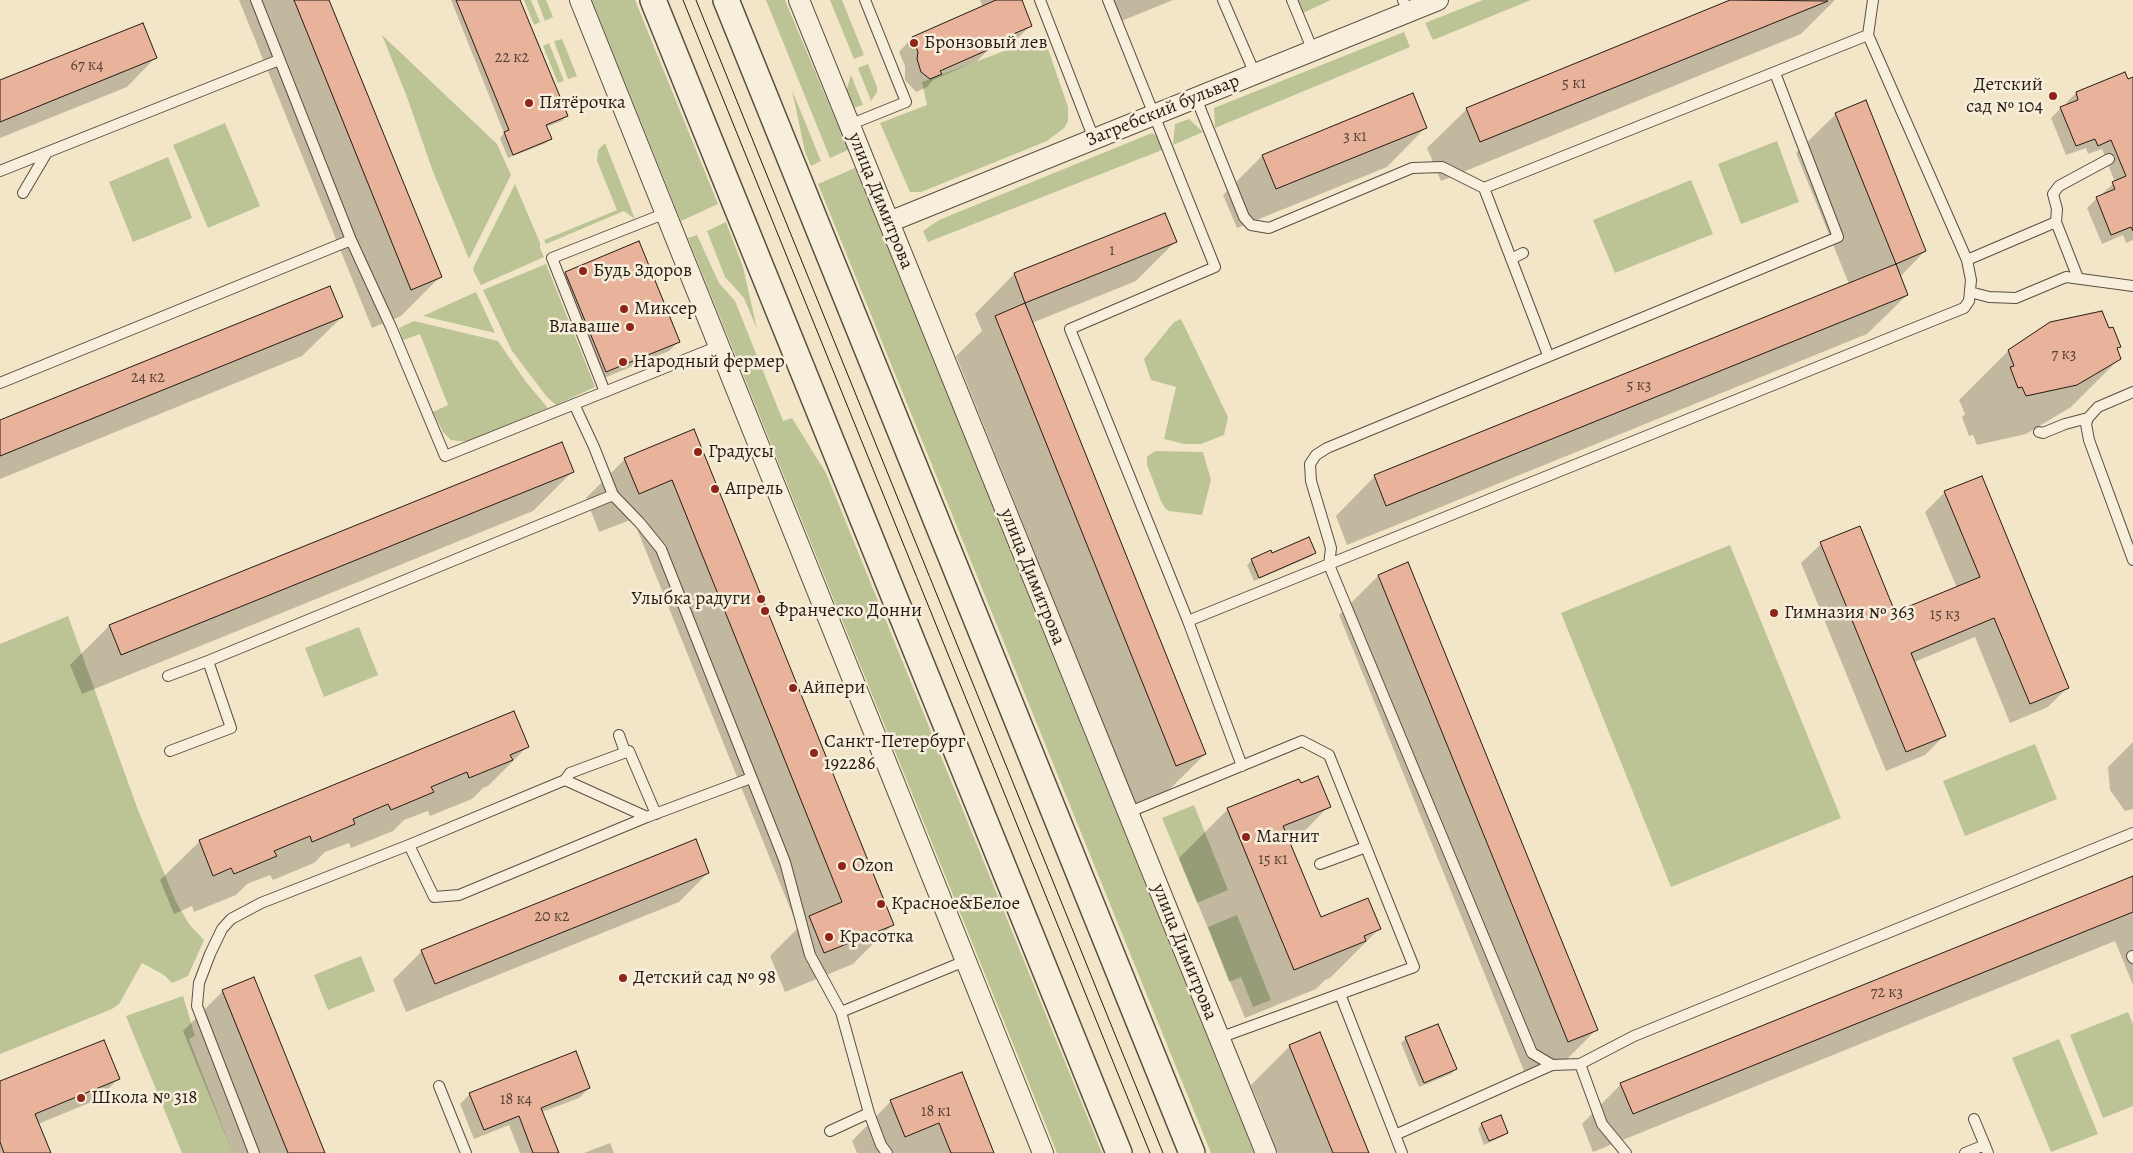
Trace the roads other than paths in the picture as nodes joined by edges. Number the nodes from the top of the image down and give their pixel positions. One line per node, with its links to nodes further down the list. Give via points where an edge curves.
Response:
1 (256, 0): 16 (lane)
2 (580, 0): 28 (street)
3 (653, 0): 80 (street)
4 (726, 0): 81 (street)
5 (799, 0): 21 (street, улица Димитрова)
6 (865, 0): 21 (lane, via 906,102)
7 (1040, 0): 22 (lane)
8 (1108, 0): 20 (lane)
9 (1223, 0): 18 (lane)
10 (1292, 0): 15 (lane)
11 (1438, 0): 13 (street, Загребский бульвар)
12 (1873, 0): 14 (lane)
13 (1406, 6): 15 (street, Загребский бульвар)
14 (1868, 35): 17 (lane); 34 (lane)
15 (1313, 51): 18 (street, Загребский бульвар)
16 (279, 60): 23 (lane); 31 (lane)
17 (1774, 73): 26 (lane); 39 (lane, via 1838,237)
18 (1255, 74): 19 (street, Загребский бульвар)
19 (1196, 98): 20 (street, Загребский бульвар); 26 (lane, via 1244,217 1251,225 1260,228 1269,228 1412,168 1442,167)
20 (1155, 114): 22 (street, Загребский бульвар); 49 (lane, via 1215,267 1070,329)
21 (849, 125): 29 (street, улица Димитрова)
22 (1094, 139): 29 (street, Загребский бульвар)
23 (46, 154): 25 (lane); 27 (lane)
24 (2109, 159): 30 (lane, via 2058,186 2053,194)
25 (0, 171)
26 (1484, 188): 33 (lane)
27 (23, 193)
28 (666, 213): 38 (street); 41 (lane, via 552,258)
29 (889, 222): 58 (street, улица Димитрова)
30 (2056, 222): 34 (lane); 35 (lane)
31 (351, 240): 40 (lane); 43 (lane, via 445,456)
32 (1523, 253): 33 (lane)
33 (1511, 259): 39 (lane)
34 (1967, 260): 37 (lane)
35 (2078, 278): 36 (lane); 37 (lane, via 2066,277 2016,298 1995,298)
36 (2133, 286)
37 (1970, 292): 48 (lane, via 1964,308)
38 (719, 346): 41 (lane); 64 (street)
39 (1548, 355): 48 (lane, via 1316,455 1310,464 1310,472 1330,548)
40 (0, 383)
41 (605, 392): 43 (lane)
42 (2133, 392): 44 (lane, via 2098,407)
43 (574, 404): 46 (lane)
44 (2088, 418): 45 (lane, via 2042,434); 47 (lane, via 2086,431)
45 (2039, 432)
46 (612, 495): 50 (lane); 56 (lane, via 661,549)
47 (2133, 560)
48 (1329, 564): 49 (lane); 69 (lane, via 1532,1053)
49 (1188, 621): 55 (lane)
50 (208, 661): 51 (lane); 53 (lane, via 232,728)
51 (168, 676)
52 (618, 735): 54 (lane)
53 (170, 751)
54 (625, 752): 57 (lane, via 570,773); 59 (lane, via 629,751)
55 (1242, 766): 58 (lane); 62 (lane, via 1302,742 1329,755)
56 (751, 778): 59 (lane); 66 (lane, via 785,862 810,955)
57 (565, 780): 59 (lane); 61 (lane)
58 (1127, 814): 67 (street, улица Димитрова)
59 (652, 816): 61 (lane, via 459,895 434,897)
60 (2133, 833): 68 (lane, via 1634,1036)
61 (409, 845): 76 (lane, via 245,911 231,919 214,944 199,983 197,1006)
62 (1366, 846): 63 (lane); 65 (lane, via 1414,966)
63 (1320, 864)
64 (965, 961): 66 (lane); 79 (street)
65 (1340, 994): 67 (lane); 74 (lane)
66 (841, 1012): 71 (lane)
67 (1219, 1038): 82 (street, улица Димитрова)
68 (1580, 1064): 69 (lane); 84 (lane, via 1602,1124)
69 (1552, 1065): 74 (lane)
70 (439, 1086): 77 (lane)
71 (869, 1113): 73 (lane); 78 (lane)
72 (1974, 1119): 75 (lane)
73 (830, 1131)
74 (1395, 1135): 83 (lane)
75 (1987, 1149): 85 (lane)
76 (254, 1153)
77 (466, 1153)
78 (887, 1153)
79 (1043, 1153)
80 (1119, 1153)
81 (1192, 1153)
82 (1266, 1153)
83 (1402, 1153)
84 (1626, 1153)
85 (1965, 1153)

